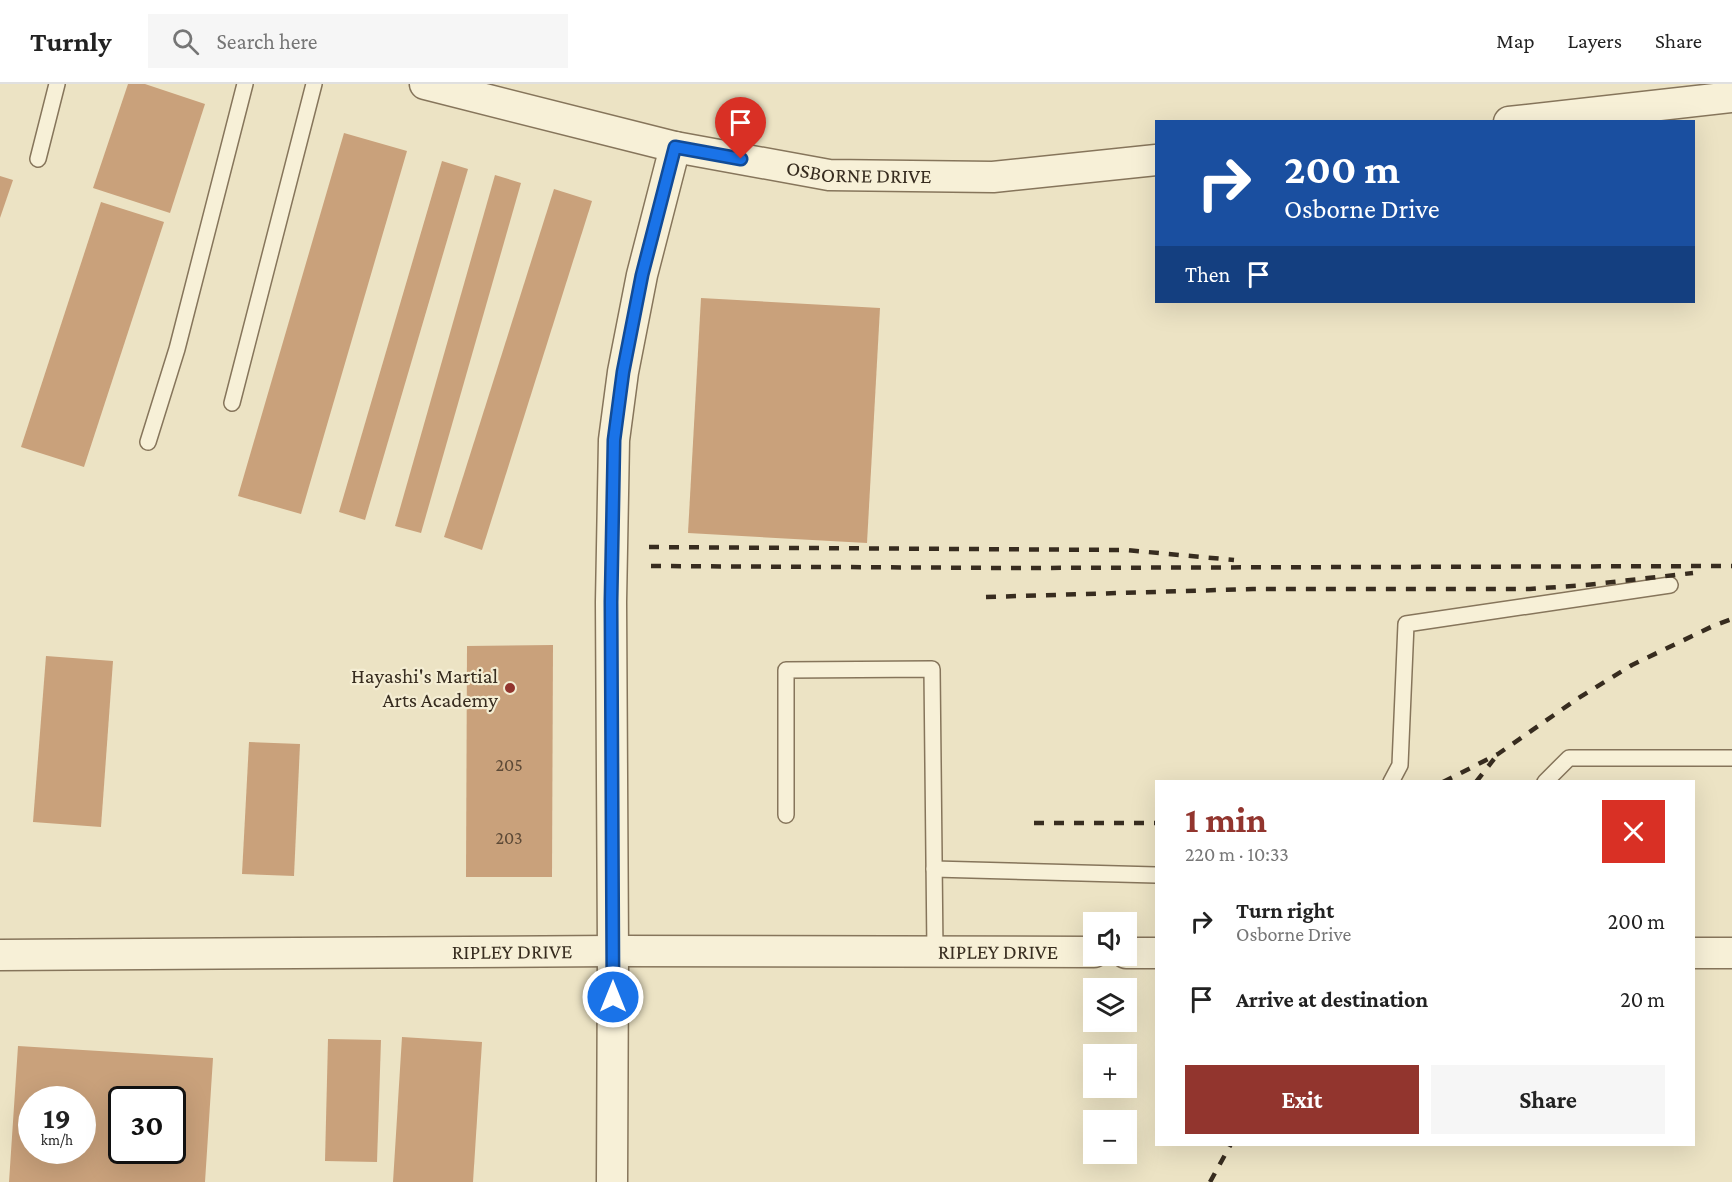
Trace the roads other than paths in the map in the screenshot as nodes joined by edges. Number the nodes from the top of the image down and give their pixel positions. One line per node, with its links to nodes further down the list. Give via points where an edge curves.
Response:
1 (57, 84): 8 (lane)
2 (245, 84): 11 (lane, via 177,349)
3 (314, 84): 10 (lane)
4 (425, 84): 7 (street, OSBORNE DRIVE)
5 (1732, 97): 6 (street)
6 (1527, 120)
7 (675, 147): 9 (street, OSBORNE DRIVE, via 829,175 993,177); 19 (street, via 642,275 614,440)
8 (38, 159)
9 (1155, 160)
10 (232, 403)
11 (148, 442)
12 (1670, 585): 14 (lane, via 1406,624 1400,765)
13 (1732, 758): 15 (lane, via 1569,758)
14 (1392, 780)
15 (1547, 780)
16 (786, 815): 17 (lane, via 786,670 932,669)
17 (934, 869): 18 (lane); 20 (lane)
18 (1155, 875)
19 (613, 951): 20 (street, RIPLEY DRIVE); 26 (street, RIPLEY DRIVE); 27 (street)
20 (935, 952): 21 (street, RIPLEY DRIVE)
21 (1083, 952)
22 (1137, 953): 23 (street)
23 (1155, 953)
24 (1695, 953): 25 (street)
25 (1732, 953)
26 (0, 955)
27 (612, 1182)

